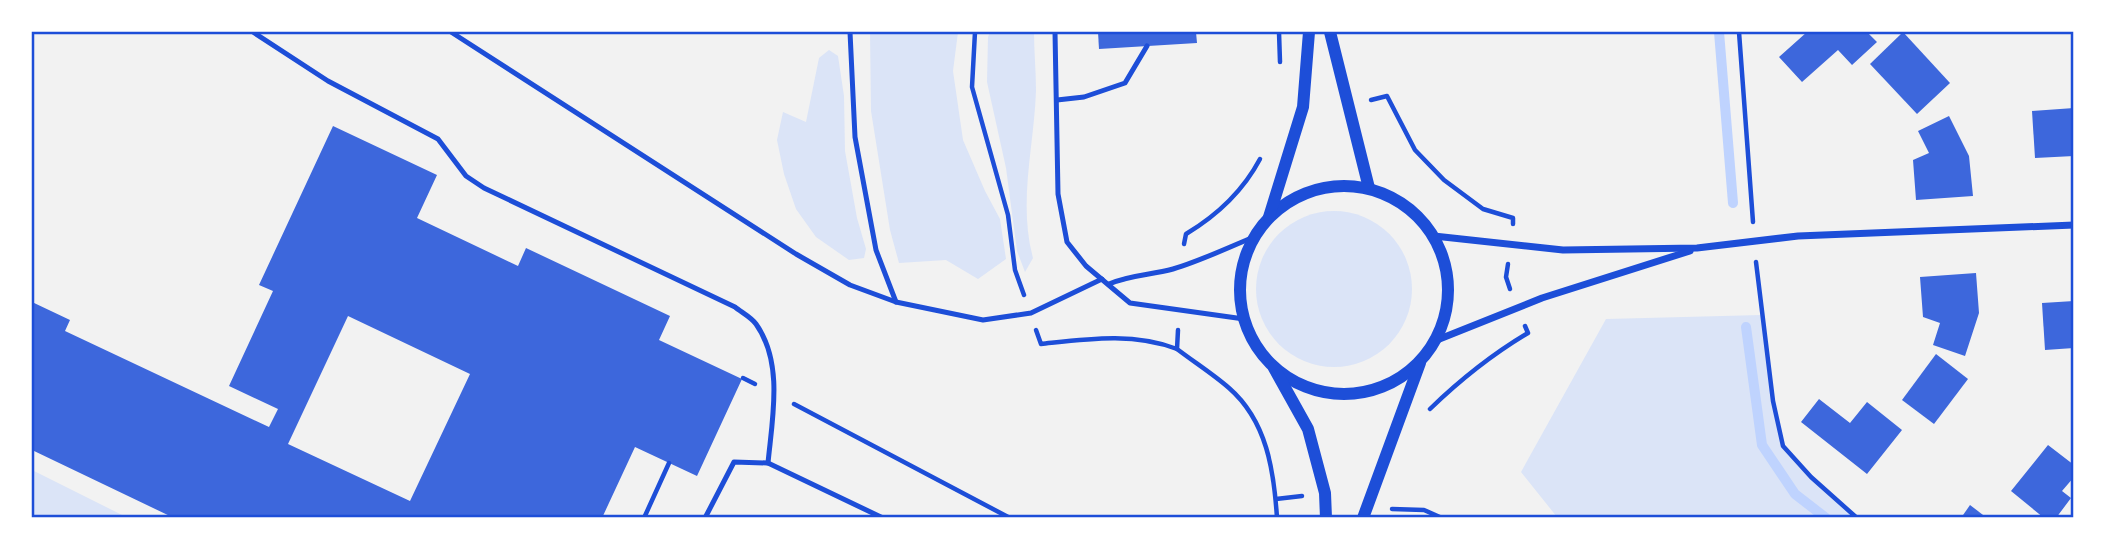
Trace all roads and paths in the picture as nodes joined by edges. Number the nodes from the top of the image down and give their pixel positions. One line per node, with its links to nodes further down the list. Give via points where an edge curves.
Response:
1 (253, 32): 36 (lane, via 328,81 438,139 466,176 484,187 735,307 755,323 763,339)
2 (451, 32): 26 (lane, via 796,254 850,285)
3 (850, 32): 26 (lane, via 855,137 876,250)
4 (975, 32): 29 (path, via 972,87 1008,215 1015,271)
5 (1055, 32): 12 (lane)
6 (1279, 32): 11 (path)
7 (1309, 32): 16 (street, via 1303,107)
8 (1330, 32): 13 (street)
9 (1739, 32): 20 (path)
10 (1147, 46): 12 (lane, via 1125,83 1084,97)
11 (1279, 75)
12 (1057, 100): 24 (lane, via 1058,194 1067,242)
13 (1350, 105): 15 (street); 21 (path, via 1387,96 1415,150 1444,180 1483,209 1513,218)
14 (1263, 150): 23 (path, via 1240,190 1186,234)
15 (1369, 188): 16 (street, via 1315,190 1291,200); 18 (street, via 1394,198 1417,215)
16 (1269, 217): 19 (street)
17 (2074, 225): 20 (street)
18 (1434, 236): 21 (street); 31 (street, via 1447,270 1447,306)
19 (1254, 237): 23 (lane); 30 (street, via 1240,291)
20 (1754, 240): 22 (street); 53 (path, via 1783,446)
21 (1512, 244): 22 (street, via 1563,250); 27 (path, via 1506,277)
22 (1697, 248): 27 (street)
23 (1180, 267): 25 (lane)
24 (1102, 279): 25 (lane); 29 (lane)
25 (1109, 284): 28 (lane, via 1130,303)
26 (896, 302): 29 (lane, via 983,320)
27 (1518, 308): 31 (street); 37 (path, via 1528,333 1492,354)
28 (1180, 310): 30 (lane); 32 (path)
29 (1031, 313): 32 (path, via 1041,344 1105,337 1156,341)
30 (1244, 319): 34 (street, via 1255,344)
31 (1437, 340): 33 (street)
32 (1177, 349): 43 (path, via 1231,390 1254,420 1269,453)
33 (1420, 363): 34 (street, via 1394,383 1363,394 1329,394 1298,384); 41 (street)
34 (1272, 365): 40 (street, via 1308,429)
35 (743, 378): 36 (path)
36 (774, 394): 39 (lane); 48 (path)
37 (1424, 416)
38 (669, 463): 45 (path)
39 (768, 463): 46 (lane, via 734,462); 47 (lane)
40 (1325, 493): 43 (path); 50 (street)
41 (1369, 497): 44 (path); 51 (street)
42 (1394, 498): 44 (path)
43 (1276, 499): 49 (path)
44 (1392, 509): 52 (path, via 1424,510)
45 (644, 517)
46 (705, 517)
47 (883, 517)
48 (1010, 517)
49 (1277, 517)
50 (1326, 517)
51 (1363, 517)
52 (1442, 517)
53 (1857, 517)

